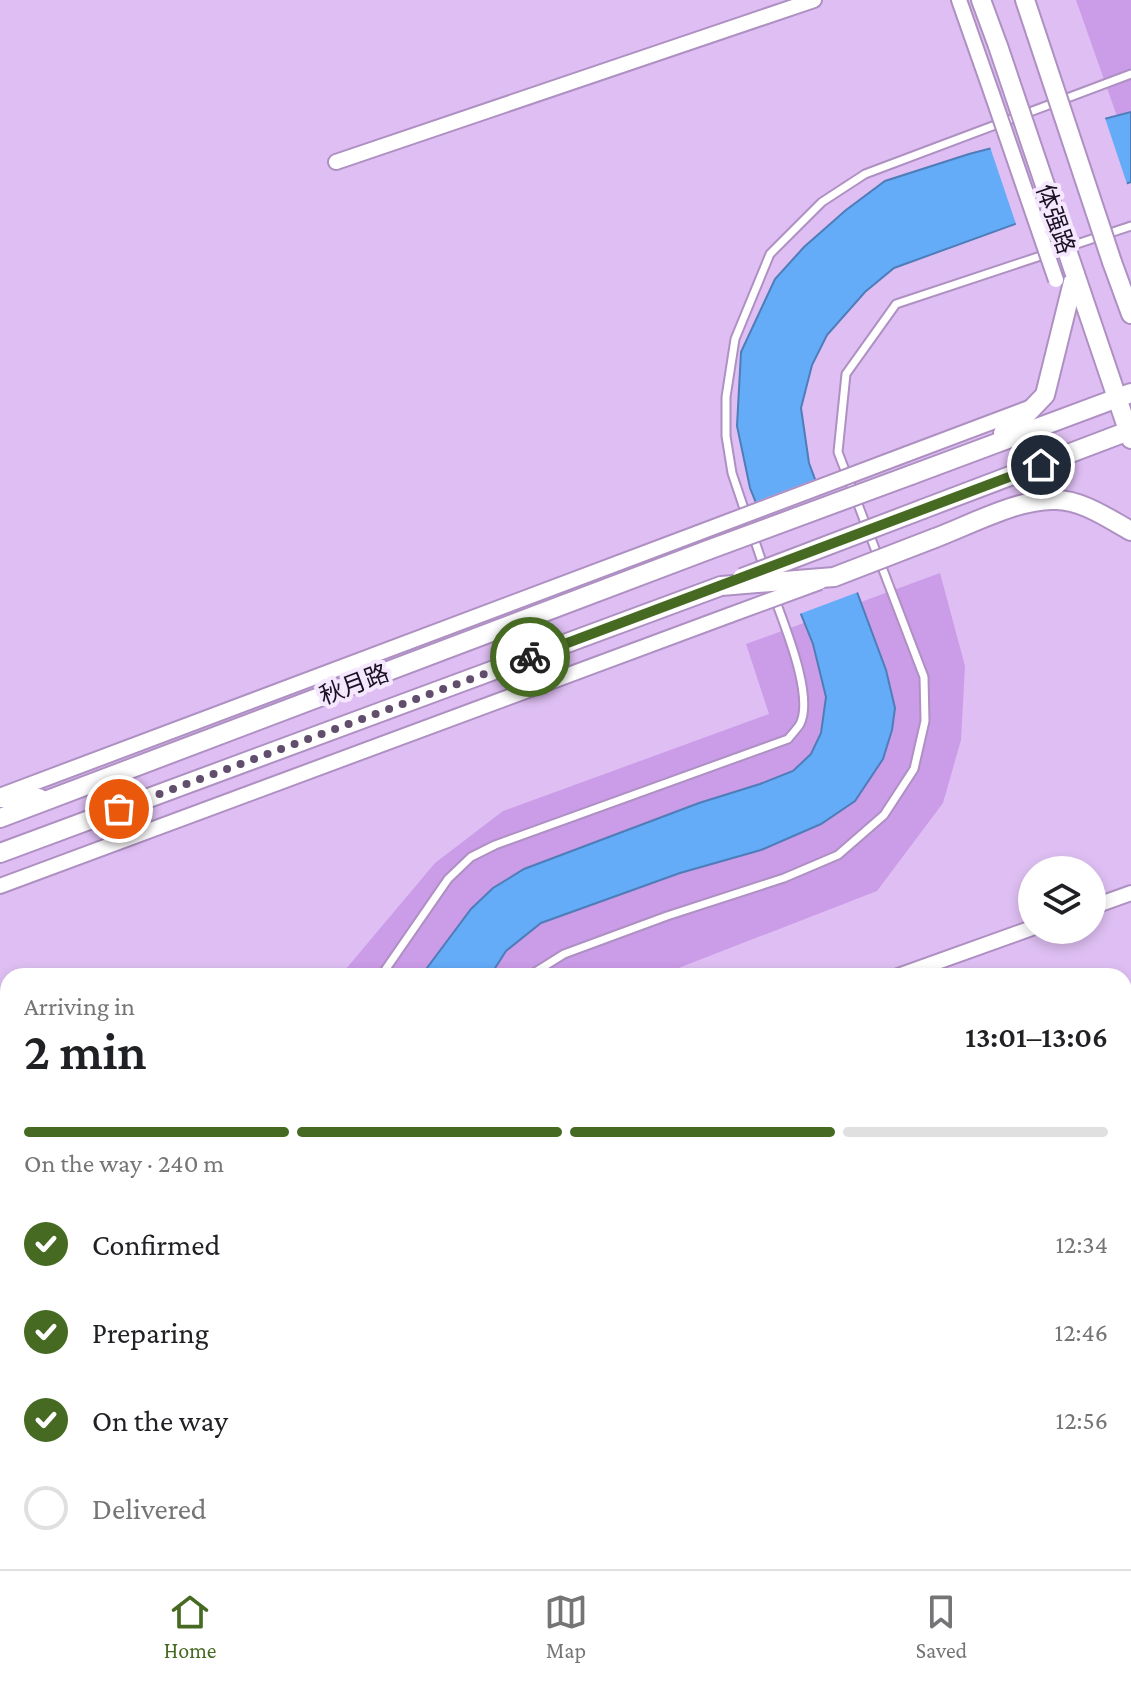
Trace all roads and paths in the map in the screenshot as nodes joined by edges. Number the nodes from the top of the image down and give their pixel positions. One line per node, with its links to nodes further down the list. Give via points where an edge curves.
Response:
1 (814, 0): 6 (street)
2 (959, 0): 11 (street, bridge)
3 (981, 0): 9 (main road, 体强路, bridge)
4 (1025, 0): 8 (main road, 体强路, bridge)
5 (1131, 74): 28 (lane, via 865,174 822,202 770,254 731,352 726,436 741,504 794,658 804,699 801,722 788,739 471,857 448,879)
6 (336, 162)
7 (1131, 226): 29 (lane, via 896,304 846,374 838,452 924,677 925,721 914,769 884,815 838,855 564,954)
8 (1113, 264): 10 (main road); 12 (main road, 体强路)
9 (1075, 274): 11 (main road); 13 (main road, 体强路)
10 (1131, 283)
11 (1067, 312): 14 (main road, via 1045,395)
12 (1131, 314)
13 (1124, 395): 15 (main road, 体强路); 16 (main road)
14 (1033, 407): 16 (main road); 20 (street, bridge)
15 (1130, 434): 19 (main road, 秋月路, bridge)
16 (984, 447): 21 (main road, 秋月路, bridge)
17 (1131, 531): 18 (main road, bridge, via 1057,499 1027,503)
18 (834, 577): 19 (main road, bridge); 24 (street, bridge)
19 (721, 586): 23 (main road, 秋月路)
20 (0, 797): 21 (main road)
21 (53, 798): 22 (main road, 秋月路)
22 (0, 818)
23 (0, 853)
24 (0, 886)
25 (1131, 893): 26 (street)
26 (1106, 902)
27 (1018, 933): 30 (street)
28 (387, 968)
29 (542, 968)
30 (920, 968)

